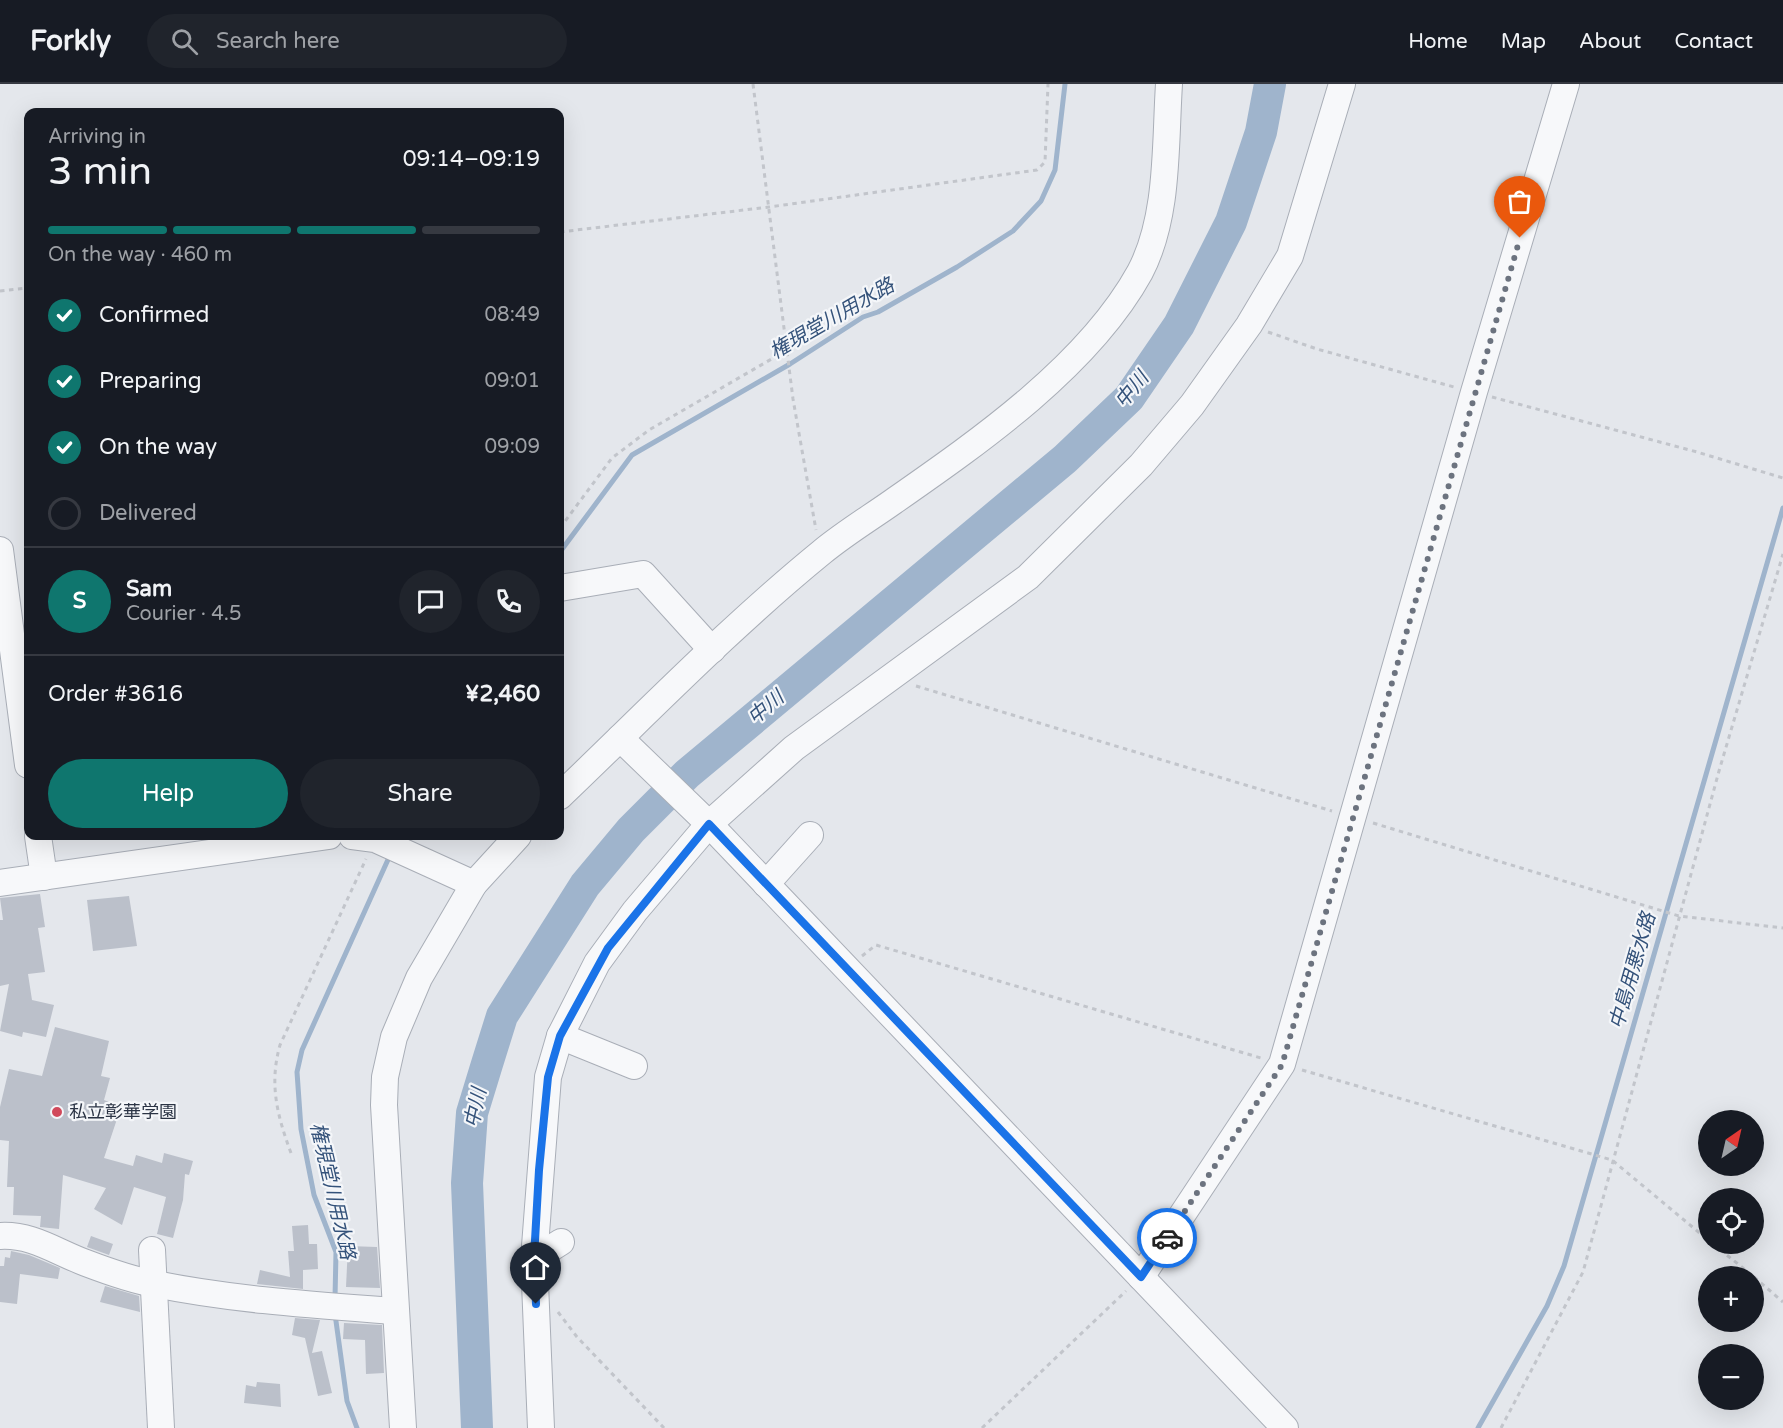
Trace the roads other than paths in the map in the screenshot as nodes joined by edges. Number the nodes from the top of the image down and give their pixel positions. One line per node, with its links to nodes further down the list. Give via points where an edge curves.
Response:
1 (1169, 84): 7 (street, via 1160,207 1152,239 1140,271 1096,337 967,450 823,551)
2 (1342, 84): 11 (street, via 1290,256 1249,325 1192,405 1141,465 1028,577)
3 (1566, 84): 27 (street, via 1282,1065)
4 (0, 550): 6 (street)
5 (564, 587): 7 (street, via 643,574)
6 (12, 600): 8 (street)
7 (712, 650): 9 (street)
8 (24, 724)
9 (625, 743): 10 (street); 11 (street)
10 (564, 793)
11 (704, 818): 20 (street); 21 (street, via 608,948)
12 (810, 835): 20 (street)
13 (39, 840): 17 (street)
14 (268, 840): 17 (street)
15 (375, 840): 19 (street, via 443,857)
16 (514, 840): 19 (street)
17 (44, 877): 18 (street)
18 (0, 883)
19 (474, 884): 29 (street, via 419,978 402,1015 385,1077)
20 (766, 884): 27 (street)
21 (560, 1036): 22 (street); 26 (street, via 548,1077)
22 (634, 1066)
23 (0, 1236): 28 (street, via 16,1235 37,1241 86,1263)
24 (561, 1242): 26 (street)
25 (152, 1250): 28 (street)
26 (534, 1258): 32 (street)
27 (1141, 1277): 33 (street)
28 (154, 1284): 29 (street, via 276,1302); 30 (street)
29 (395, 1311): 31 (street)
30 (161, 1428)
31 (403, 1428)
32 (541, 1428)
33 (1285, 1428)

